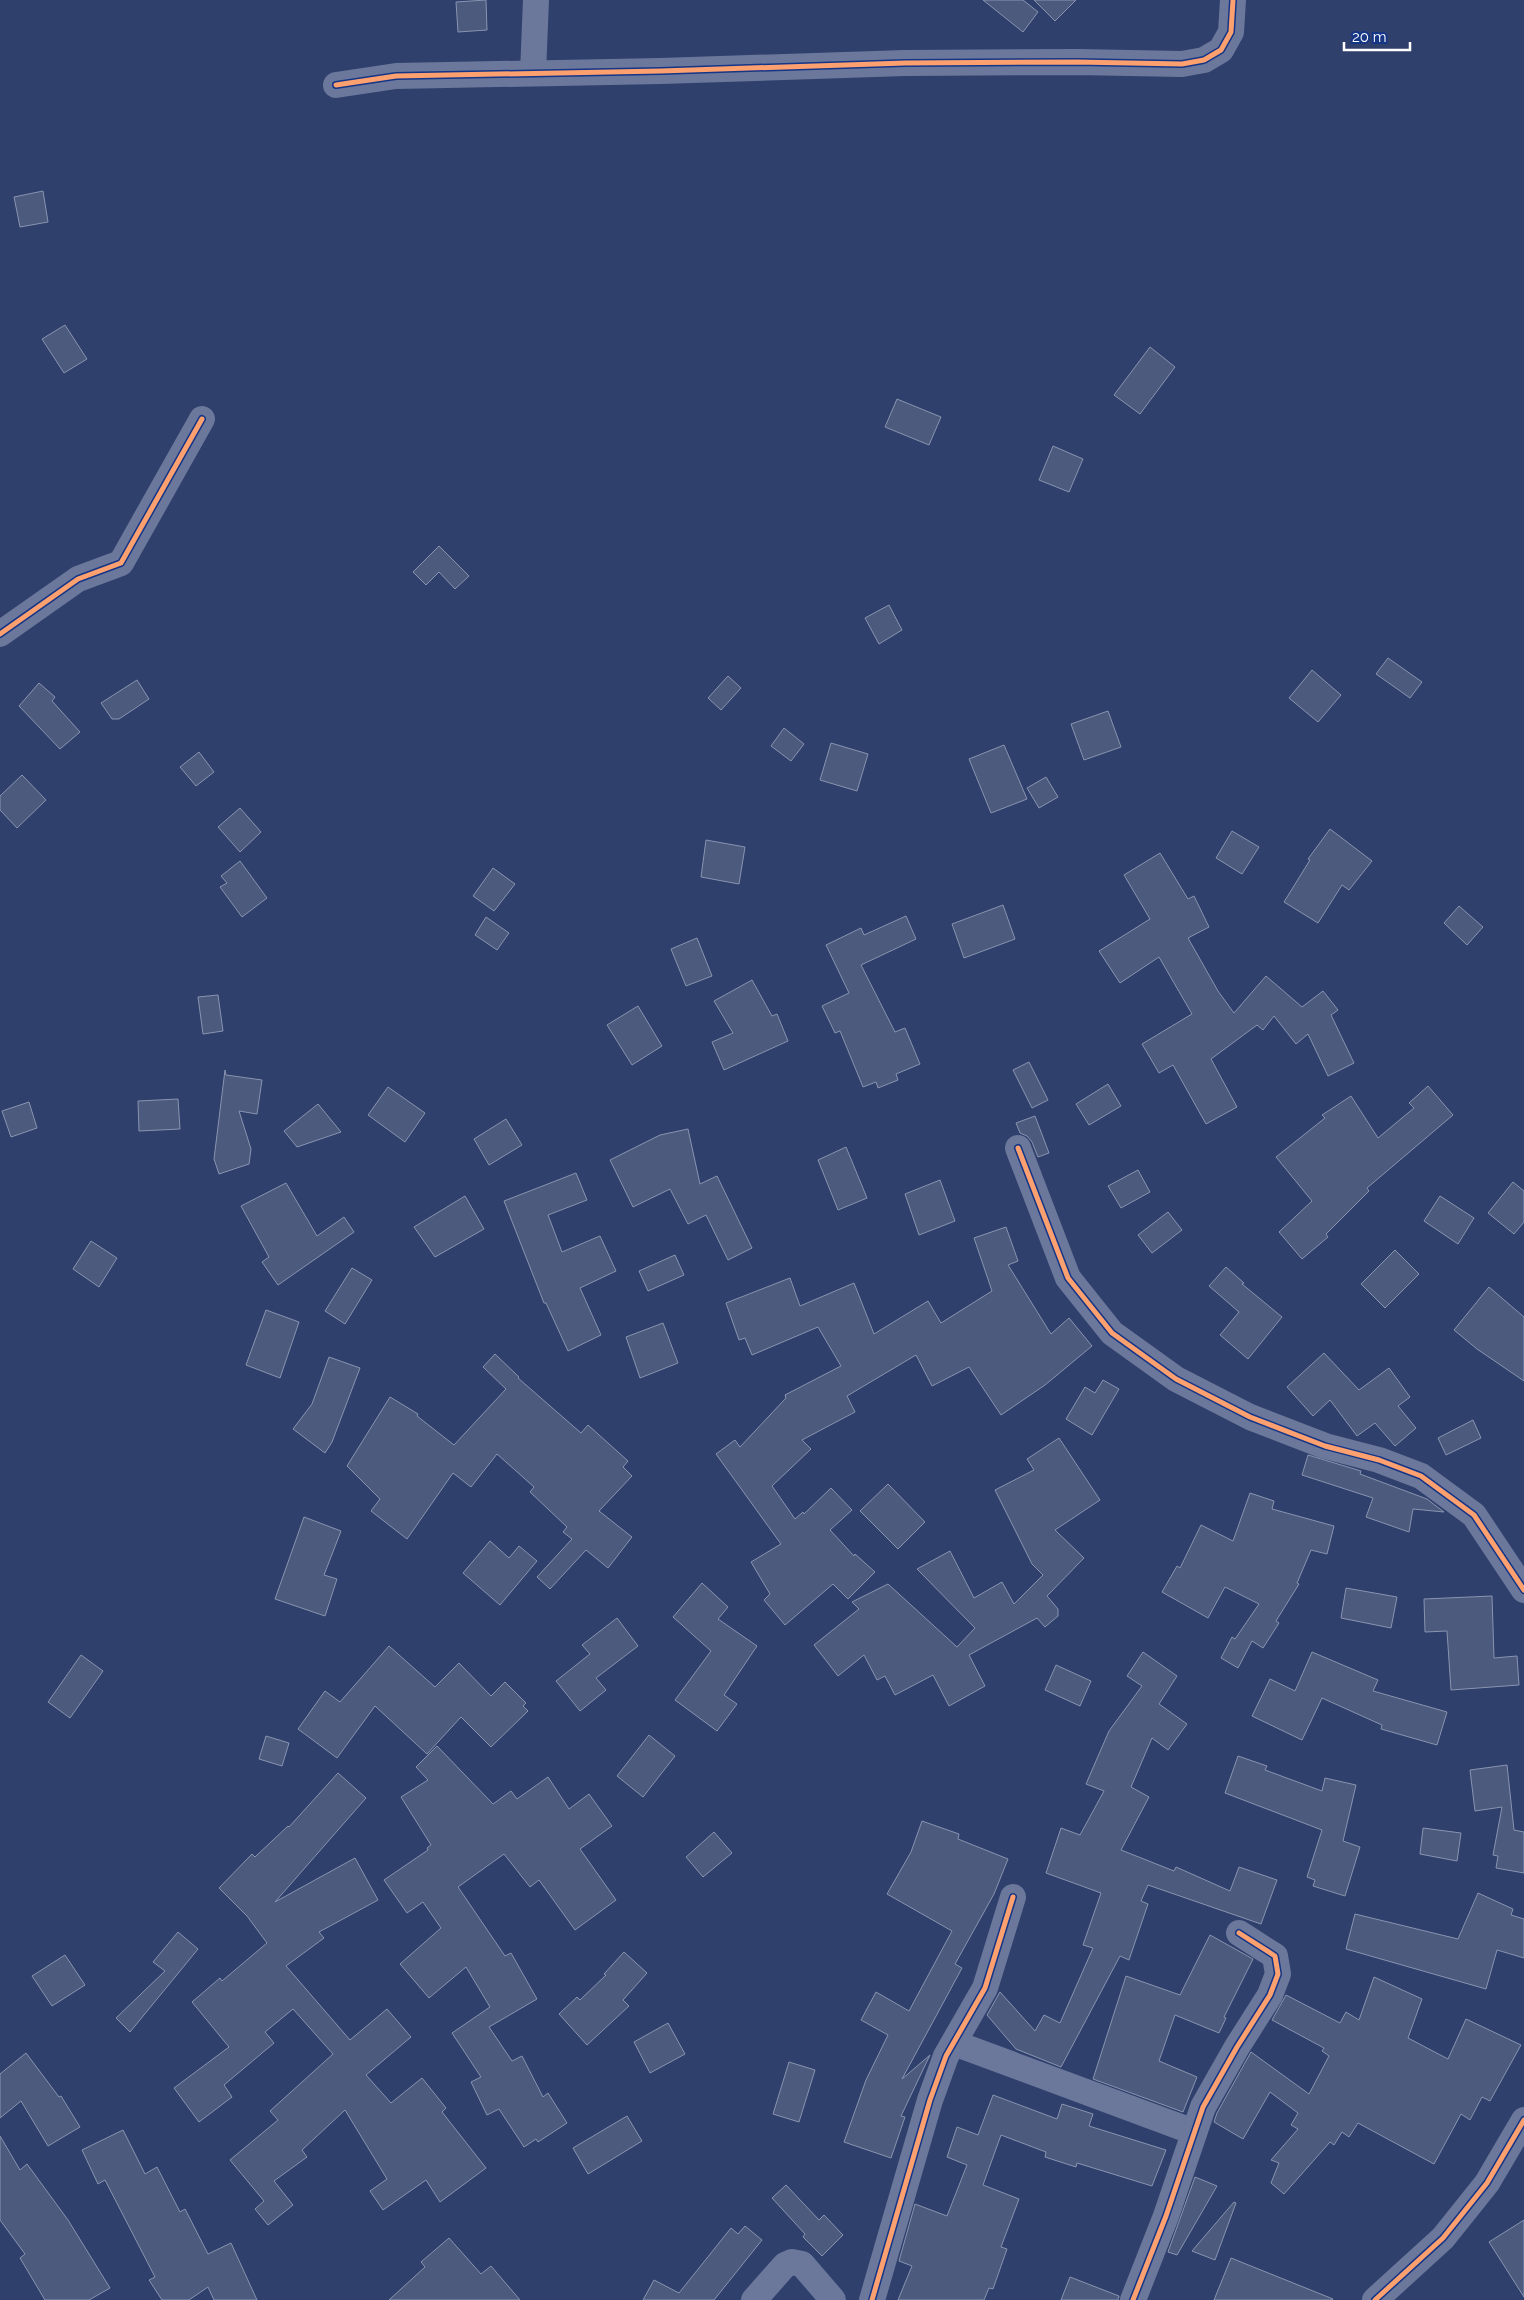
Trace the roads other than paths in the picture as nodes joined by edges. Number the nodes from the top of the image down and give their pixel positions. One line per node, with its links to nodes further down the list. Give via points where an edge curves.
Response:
1 (536, 0): 3 (street)
2 (1233, 0): 3 (street, via 1231,32 1221,50 1204,60 1182,64 905,63)
3 (533, 73): 4 (street, via 396,76)
4 (336, 85)
5 (202, 419): 6 (street, via 121,563 78,579)
6 (0, 634)
7 (1018, 1148): 8 (street, via 1068,1278 1112,1333 1176,1380 1250,1417 1325,1446 1379,1460 1421,1476 1474,1514)
8 (1524, 1590)
9 (1013, 1897): 11 (street, via 985,1988)
10 (1239, 1933): 13 (street, via 1275,1956 1278,1974 1270,1995 1203,2107)
11 (954, 2043): 13 (street); 16 (street, via 946,2056 928,2109)
12 (1524, 2120): 18 (street, via 1487,2183 1443,2238)
13 (1194, 2132): 17 (street)
14 (754, 2300): 15 (street, via 785,2265 792,2262 802,2264)
15 (833, 2300)
16 (872, 2300)
17 (1133, 2300)
18 (1375, 2300)

